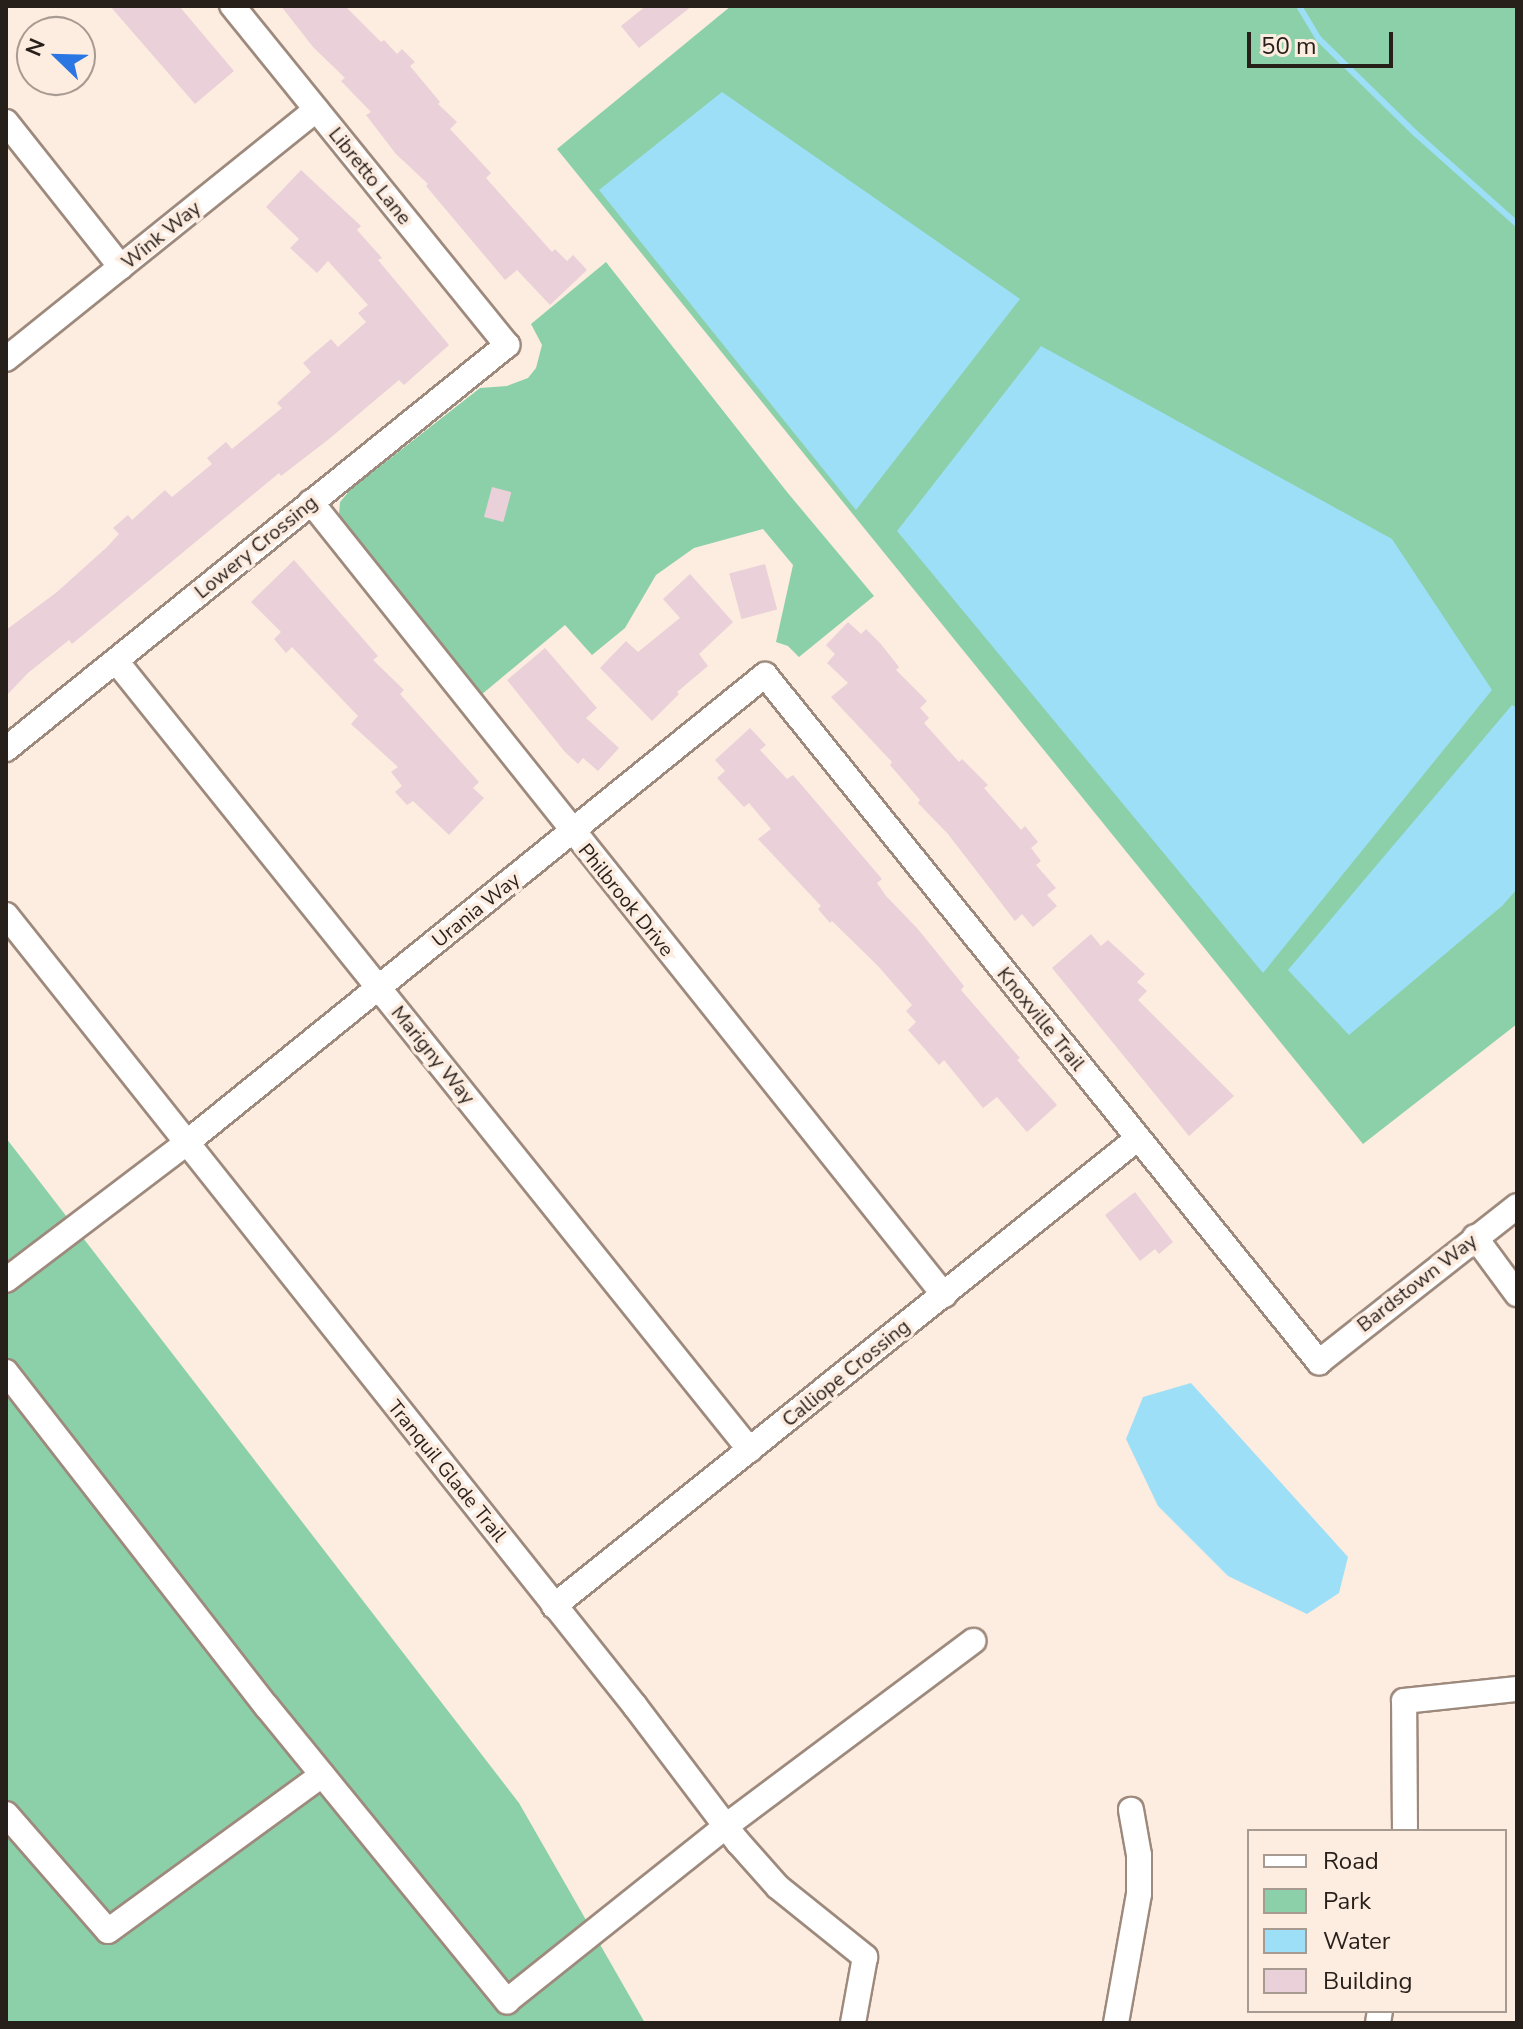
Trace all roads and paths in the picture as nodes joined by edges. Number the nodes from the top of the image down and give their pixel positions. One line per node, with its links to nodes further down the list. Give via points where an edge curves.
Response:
1 (232, 6): 2 (street, Libretto Lane)
2 (316, 110): 4 (street, Wink Way); 5 (street, Libretto Lane)
3 (6, 122): 4 (street)
4 (121, 267): 6 (street, Wink Way)
5 (507, 345): 7 (street, Lowery Crossing)
6 (6, 359)
7 (311, 502): 8 (street, Lowery Crossing); 11 (street, Philbrook Drive)
8 (116, 661): 10 (street, Lowery Crossing); 13 (street, Marigny Way)
9 (765, 675): 11 (street, Urania Way); 14 (street, Knoxville Trail)
10 (6, 749)
11 (572, 832): 13 (street, Urania Way); 20 (street, Philbrook Drive)
12 (6, 915): 15 (street, Tranquil Glade Trail)
13 (379, 988): 15 (street, Urania Way); 23 (street, Marigny Way)
14 (1137, 1139): 20 (street, Calliope Crossing); 21 (street, Knoxville Trail)
15 (185, 1144): 18 (street, Urania Way); 24 (street, Tranquil Glade Trail)
16 (1517, 1206): 17 (street, Bardstown Way)
17 (1475, 1237): 19 (street); 21 (street, Bardstown Way)
18 (6, 1280)
19 (1517, 1294)
20 (944, 1295): 23 (street, Calliope Crossing)
21 (1319, 1362)
22 (6, 1372): 27 (street)
23 (750, 1450): 24 (street, Calliope Crossing)
24 (554, 1606): 30 (street, Tranquil Glade Trail)
25 (973, 1641): 30 (street)
26 (1517, 1689): 31 (street, via 1404,1701)
27 (322, 1775): 29 (street, via 108,1931); 30 (street, via 507,2001)
28 (1131, 1810): 33 (street, via 1139,1894)
29 (6, 1814)
30 (726, 1826): 32 (street, Tranquil Glade Trail, via 778,1887 865,1957)
31 (1405, 1829)
32 (853, 2023)
33 (1116, 2023)

